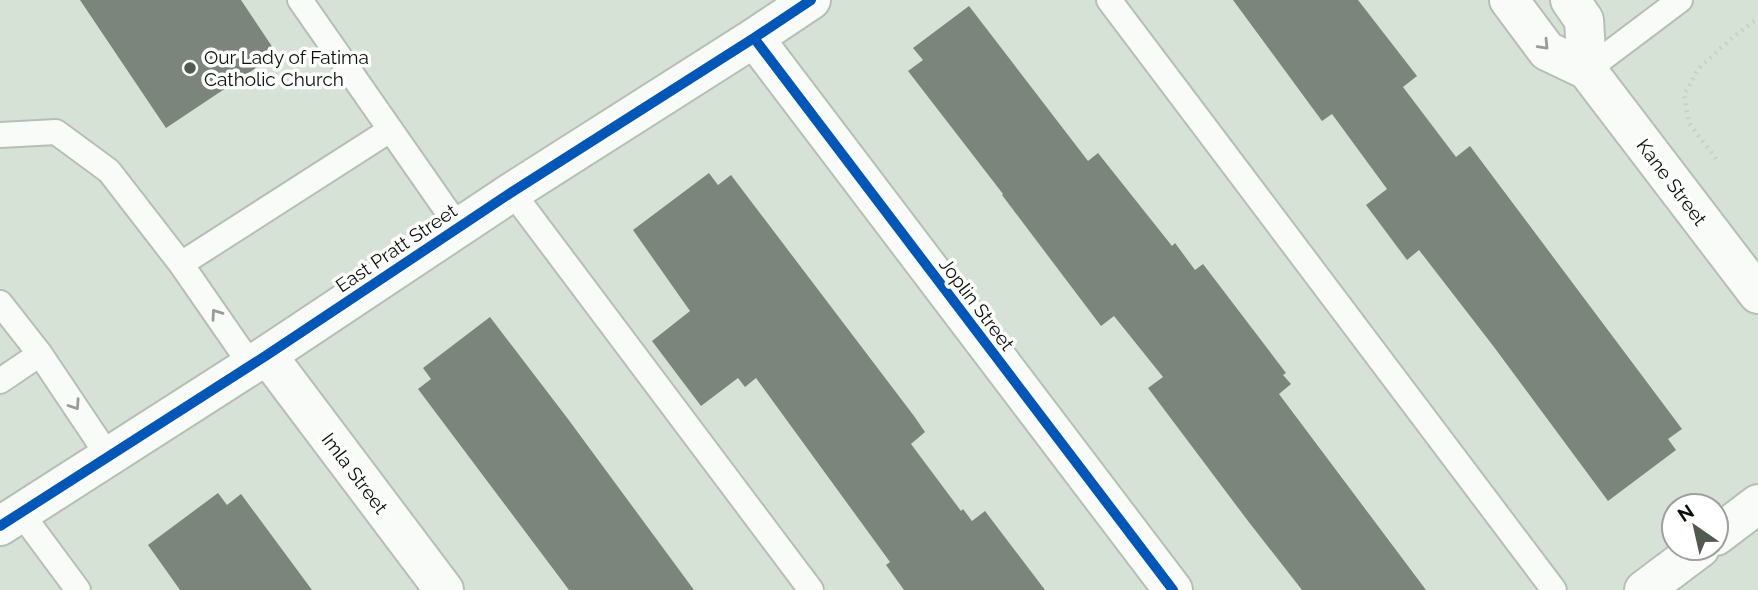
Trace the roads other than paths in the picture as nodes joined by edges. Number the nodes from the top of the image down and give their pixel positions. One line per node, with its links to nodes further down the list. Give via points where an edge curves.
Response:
1 (300, 0): 9 (lane)
2 (811, 0): 7 (street, East Pratt Street)
3 (1109, 0): 28 (lane)
4 (1508, 0): 8 (street, Kane Street, one-way to 8, via 1546,51)
5 (1570, 0): 8 (street, via 1584,20)
6 (1680, 0): 8 (lane)
7 (754, 38): 11 (street, East Pratt Street); 27 (street, Joplin Street)
8 (1587, 70): 14 (street, Kane Street)
9 (390, 130): 12 (lane); 13 (lane)
10 (0, 135): 13 (lane, via 56,132 109,171)
11 (512, 192): 12 (street, East Pratt Street); 26 (lane)
12 (458, 228): 17 (street, East Pratt Street)
13 (181, 264): 17 (lane, one-way to 13)
14 (1758, 294)
15 (0, 303): 16 (lane)
16 (40, 354): 18 (lane); 19 (lane, one-way to 19)
17 (259, 360): 19 (street, East Pratt Street); 25 (street, Imla Street)
18 (0, 381)
19 (109, 457): 21 (street, East Pratt Street)
20 (1758, 504): 22 (street)
21 (10, 520): 24 (lane)
22 (1730, 525)
23 (1681, 562): 29 (street)
24 (78, 590)
25 (444, 590)
26 (811, 590)
27 (1173, 590)
28 (1553, 590)
29 (1644, 590)

